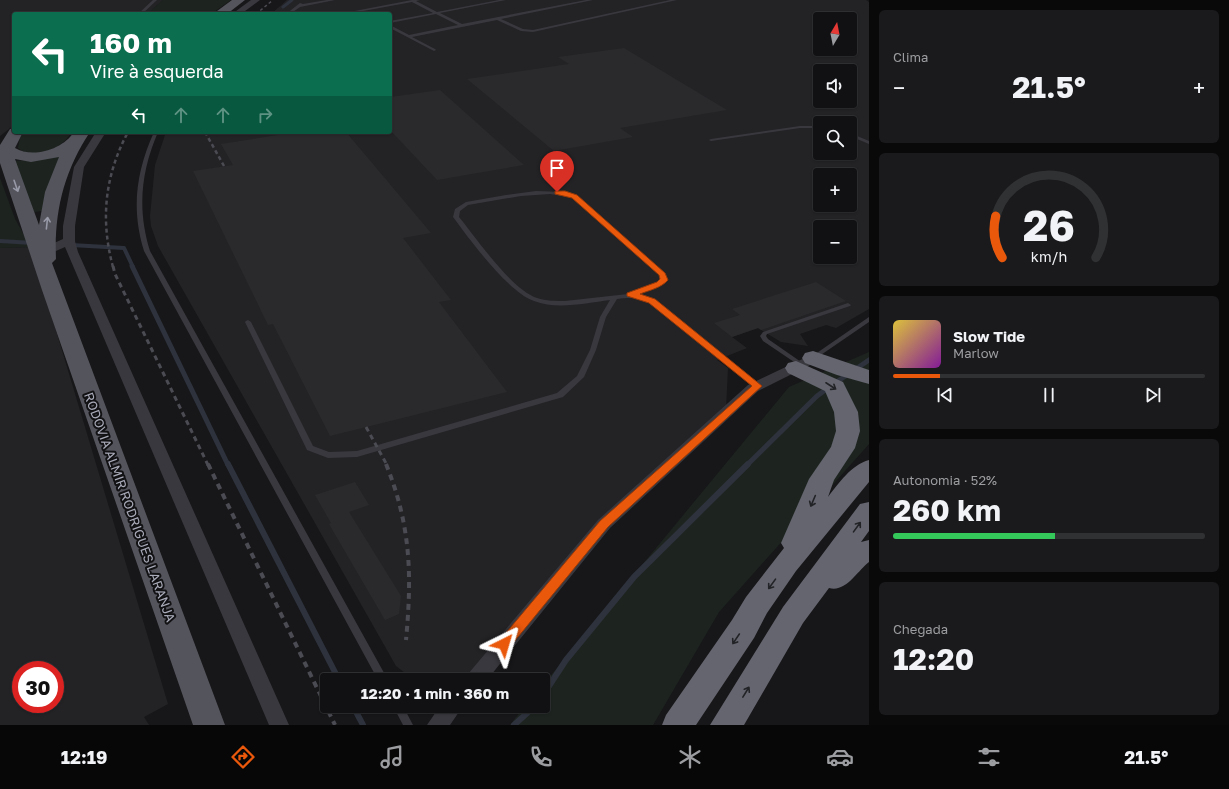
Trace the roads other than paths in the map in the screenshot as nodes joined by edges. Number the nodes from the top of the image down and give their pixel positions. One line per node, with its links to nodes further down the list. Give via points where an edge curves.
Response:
1 (155, 0): 12 (lane)
2 (256, 0): 11 (street)
3 (306, 0): 10 (lane)
4 (333, 0): 10 (lane)
5 (411, 0): 6 (lane); 14 (lane); 15 (lane)
6 (418, 0)
7 (504, 0): 15 (lane)
8 (591, 0): 16 (lane)
9 (675, 0): 16 (lane, via 533,31 522,30)
10 (298, 6): 13 (lane)
11 (232, 9)
12 (142, 12)
13 (290, 12)
14 (351, 12)
15 (436, 13): 17 (lane); 18 (lane)
16 (498, 19): 18 (lane)
17 (392, 22)
18 (462, 26): 20 (lane)
19 (392, 27): 20 (lane)
20 (409, 36): 21 (lane)
21 (434, 50)
22 (813, 127): 28 (lane)
23 (14, 134): 30 (main road)
24 (100, 134): 31 (street, via 79,167 69,226)
25 (155, 134): 47 (lane, via 146,157 138,210 140,232 147,251)
26 (78, 137): 30 (main road, via 62,151 40,156 18,155); 32 (main road, RODOVIA ALMIR RODRIGUES LARANJA, one-way to 26, via 47,220 53,191)
27 (857, 137): 29 (lane)
28 (711, 140)
29 (869, 143)
30 (6, 149): 33 (main road, RODOVIA ALMIR RODRIGUES LARANJA, one-way to 33, via 6,157)
31 (69, 241): 32 (street); 52 (street, via 75,260)
32 (47, 251): 33 (main road, RODOVIA ALMIR RODRIGUES LARANJA)
33 (52, 290): 51 (main road, RODOVIA ALMIR RODRIGUES LARANJA)
34 (630, 294): 35 (lane); 35 (lane, via 660,284 664,280 662,274 574,197 565,193 549,192 466,204 457,210 456,217 517,289 535,300 556,303); 41 (lane, via 652,301)
35 (615, 298): 38 (lane, via 603,317 593,350 580,377 560,394 357,454 328,455 310,448)
36 (848, 305): 39 (lane, via 765,333 765,340)
37 (869, 319): 39 (lane)
38 (248, 322)
39 (804, 364): 40 (highway, via 845,370); 41 (street); 45 (highway, one-way to 45, via 835,387 846,412 848,432 843,448 822,479)
40 (869, 377)
41 (757, 386): 48 (street, via 604,524)
42 (869, 468): 45 (highway)
43 (869, 511): 46 (highway, one-way to 43)
44 (869, 550): 46 (highway, via 853,558 838,575)
45 (786, 564): 55 (highway, one-way to 55, via 756,605)
46 (810, 592): 56 (highway, one-way to 46, via 793,615)
47 (380, 673)
48 (481, 673)
49 (402, 713): 53 (lane)
50 (447, 713): 54 (street)
51 (209, 725)
52 (279, 725)
53 (408, 725)
54 (437, 725)
55 (678, 725)
56 (726, 725)

